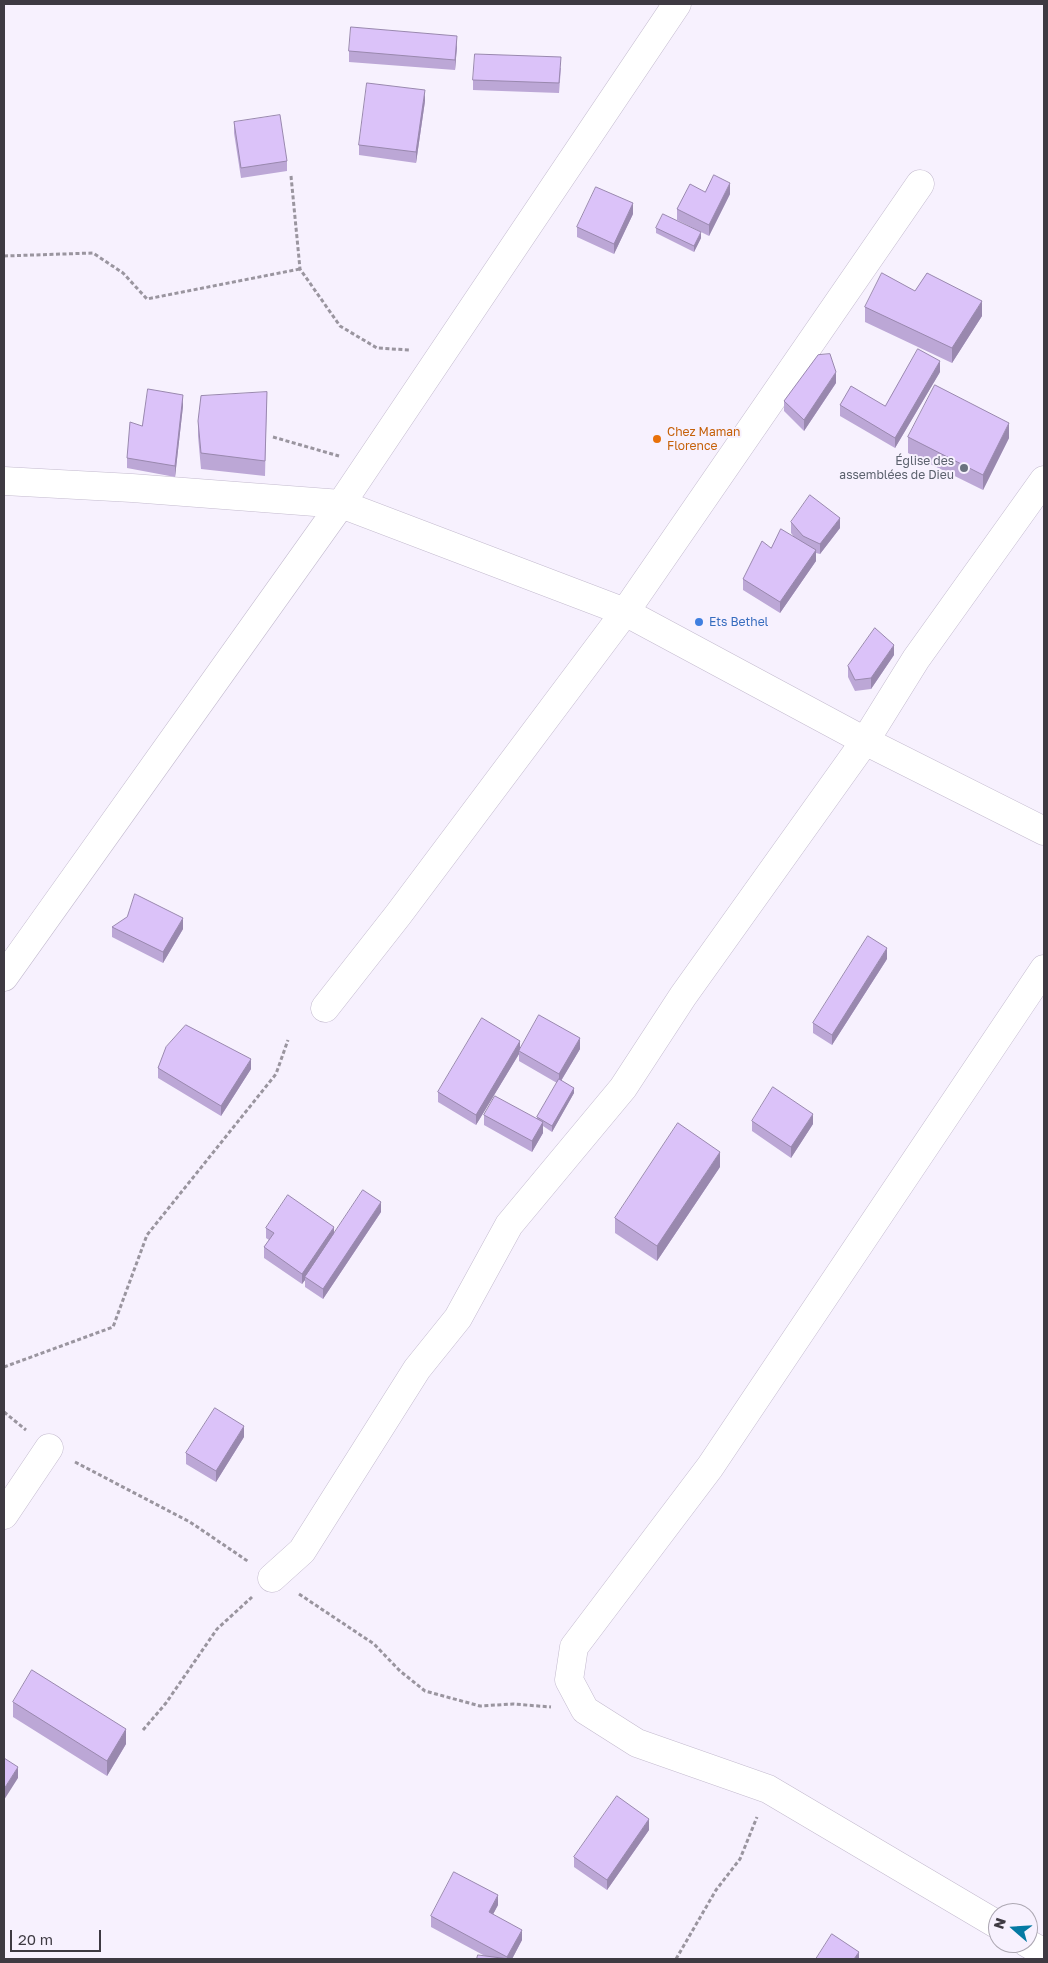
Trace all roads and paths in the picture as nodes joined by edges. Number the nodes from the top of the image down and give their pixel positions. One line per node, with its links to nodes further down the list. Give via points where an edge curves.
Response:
1 (677, 4): 6 (street)
2 (291, 176): 5 (path)
3 (920, 184): 12 (street)
4 (4, 256): 5 (path, via 93,253 123,273 147,299)
5 (300, 269): 6 (path, via 340,326 377,348)
6 (446, 347): 11 (street)
7 (273, 437): 8 (path)
8 (347, 458)
9 (1044, 480): 13 (street, via 916,659)
10 (4, 482): 11 (street)
11 (341, 504): 12 (street); 16 (street)
12 (624, 612): 13 (street); 17 (street)
13 (865, 741): 14 (street); 23 (street, via 683,996 623,1088 509,1225 458,1318 417,1369 302,1551)
14 (1044, 831)
15 (1044, 969): 24 (street, via 710,1467 574,1647 569,1680)
16 (4, 977)
17 (325, 1008)
18 (288, 1040): 19 (path, via 276,1074 147,1235 113,1327)
19 (4, 1367)
20 (4, 1412): 21 (path)
21 (49, 1448): 22 (street); 23 (path, via 190,1522)
22 (4, 1515)
23 (272, 1578): 24 (path, via 374,1644 425,1691 480,1706 512,1704); 25 (path, via 217,1628 166,1704)
24 (584, 1710): 26 (street, via 638,1743)
25 (143, 1730)
26 (768, 1789): 27 (street); 28 (path, via 740,1859 716,1890)
27 (988, 1920)
28 (676, 1959)

